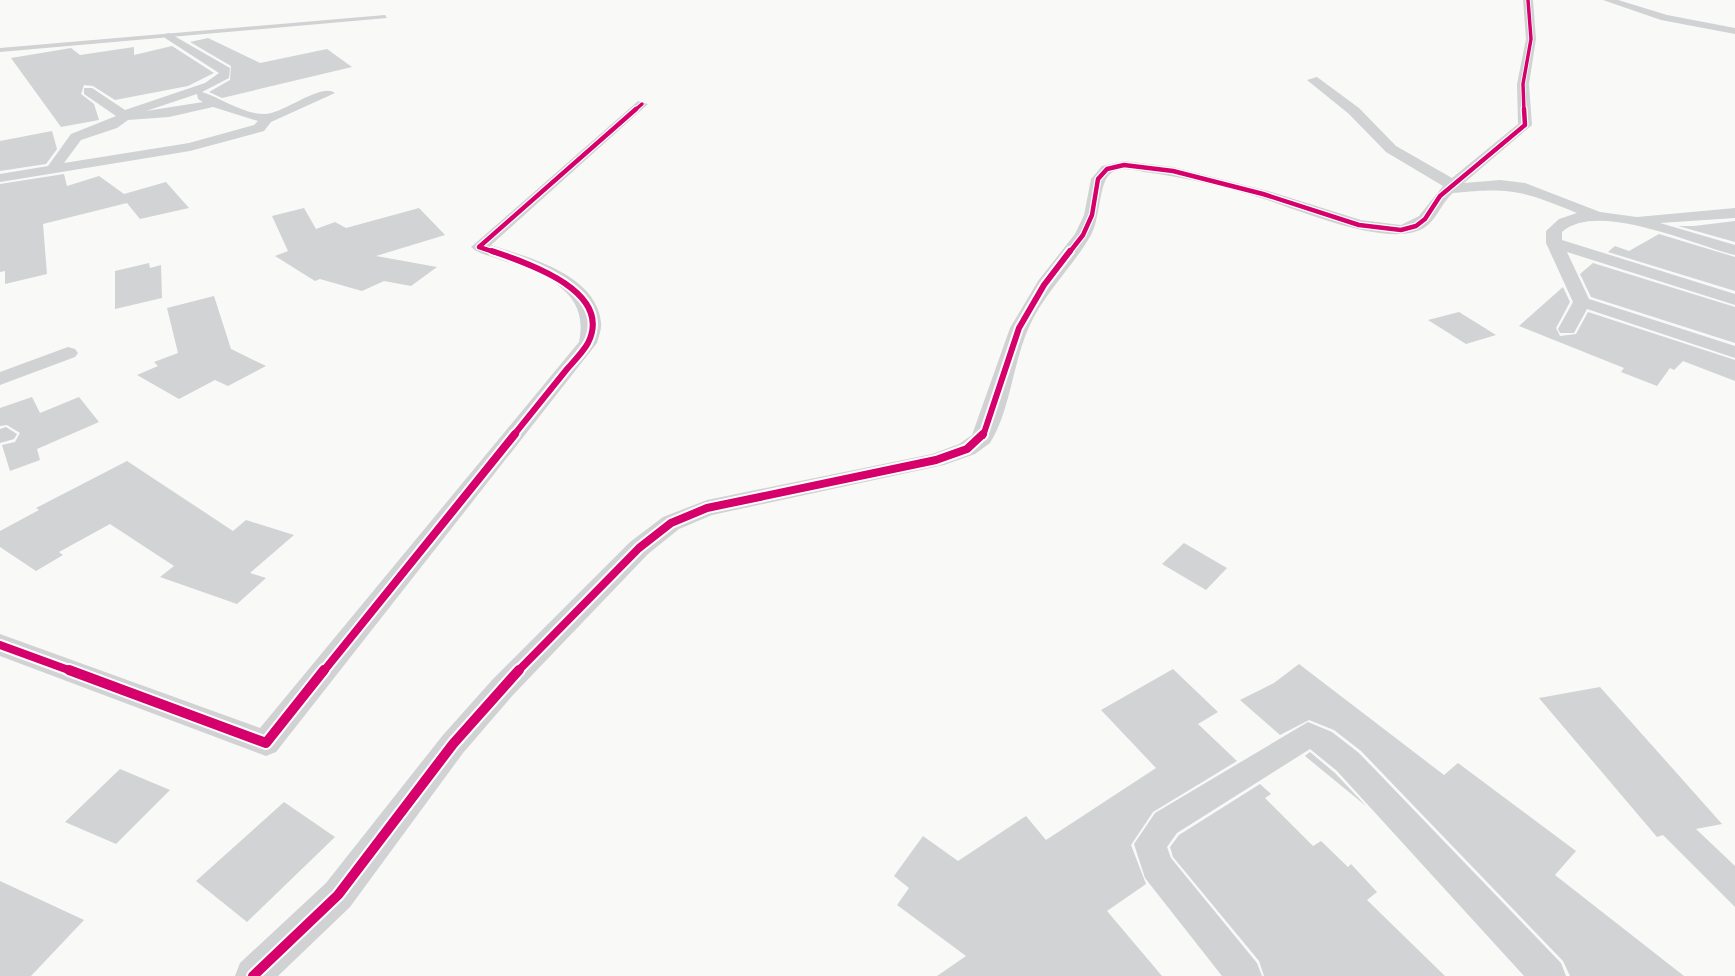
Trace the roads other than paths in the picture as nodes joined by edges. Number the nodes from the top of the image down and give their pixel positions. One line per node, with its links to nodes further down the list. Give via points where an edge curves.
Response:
1 (1528, 0): 17 (street, via 1531,39 1523,84 1525,125)
2 (1608, 0): 4 (street, via 1665,18)
3 (385, 17): 5 (lane)
4 (1735, 32)
5 (169, 36): 6 (lane); 8 (street, via 226,71 219,80)
6 (0, 50)
7 (1313, 79): 17 (street, via 1354,111 1391,149)
8 (193, 90): 11 (street); 13 (street)
9 (88, 91): 13 (street)
10 (329, 93): 14 (street)
11 (214, 103): 13 (street); 14 (street)
12 (642, 104): 29 (street, via 479,247 549,273 571,288 587,304 592,322 588,343 266,743)
13 (125, 116): 15 (street, via 76,137)
14 (266, 119): 15 (street, via 259,128 209,143)
15 (53, 169): 16 (street)
16 (0, 178)
17 (1451, 187): 19 (street, via 1525,187); 30 (street, via 1416,226 1380,230 1173,171 1124,165 1107,169 1098,179 1092,215 1083,235 1044,285 1019,328 982,438 936,460 707,508 671,523 639,548 503,687 453,744 338,895)
18 (1735, 213): 20 (street)
19 (1599, 217): 20 (street); 21 (street, via 1567,220 1554,231)
20 (1630, 221): 22 (street)
21 (1554, 243): 23 (street); 24 (street)
22 (1735, 250)
23 (1735, 300)
24 (1582, 302): 25 (street); 26 (street)
25 (1567, 329)
26 (1735, 352)
27 (68, 353): 28 (street)
28 (0, 379)
29 (0, 645)
30 (253, 976)
31 (1244, 976): 32 (street, via 1157,867 1150,844 1166,823 1308,735 1348,762)
32 (1548, 976)

